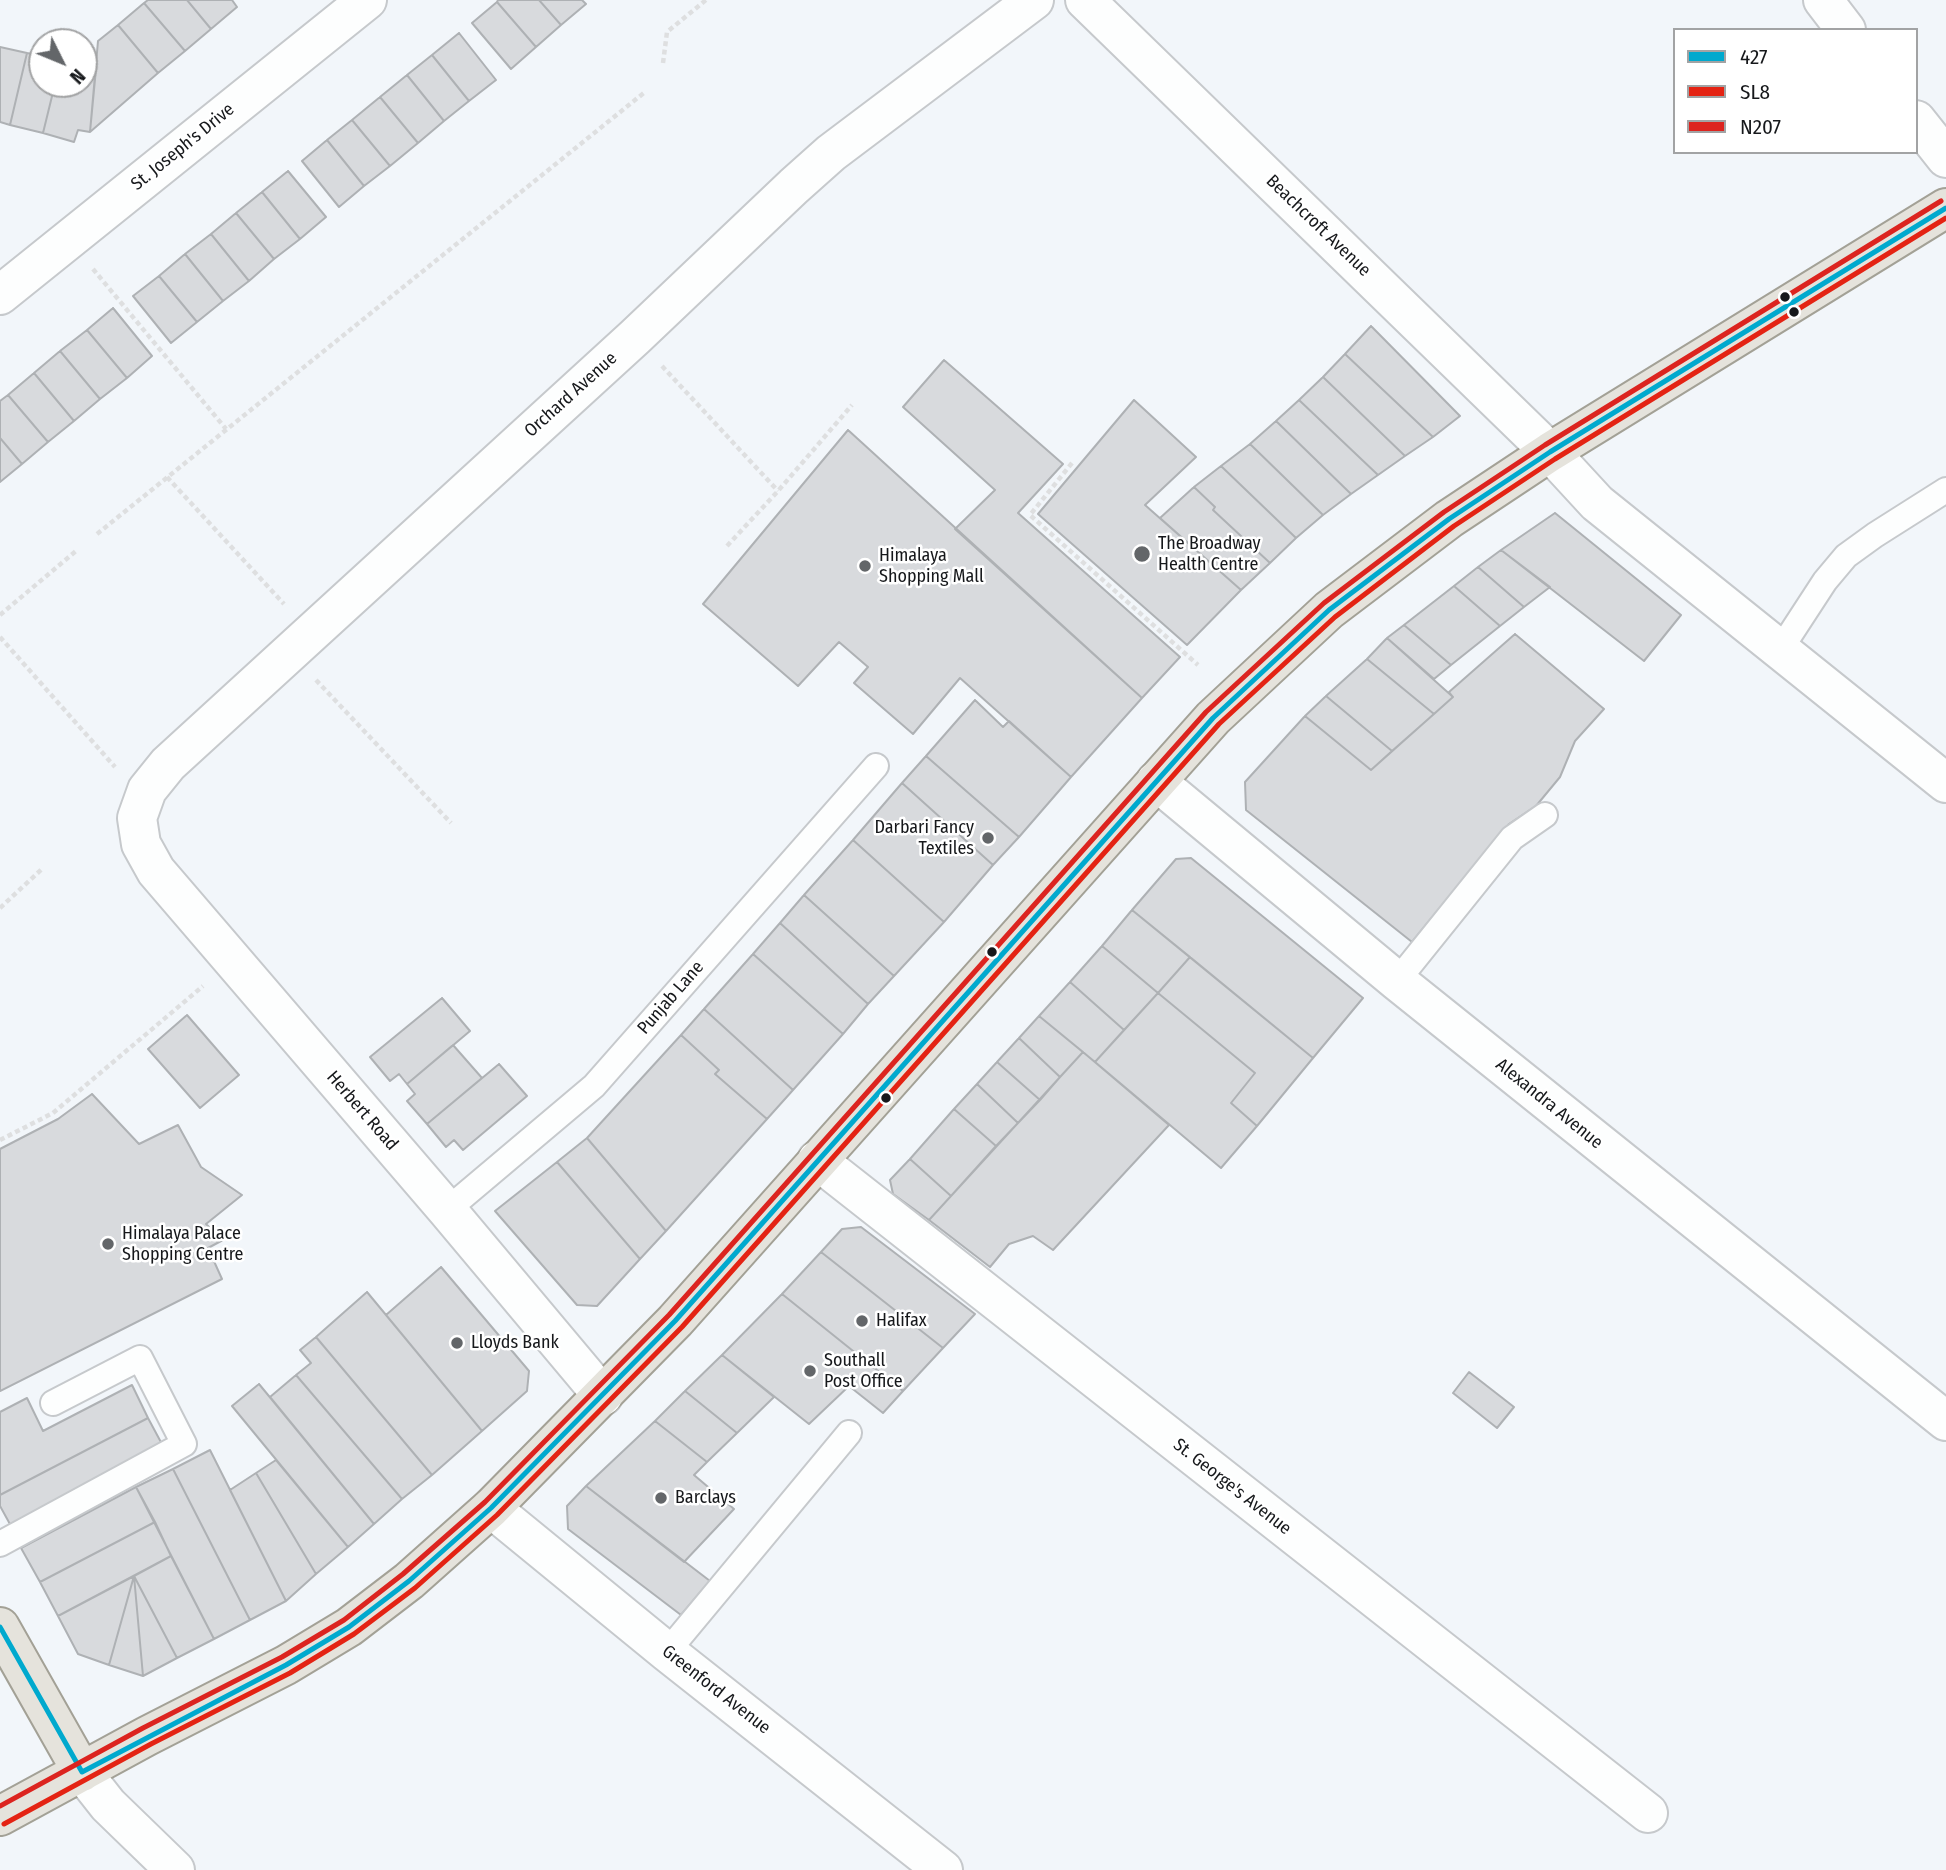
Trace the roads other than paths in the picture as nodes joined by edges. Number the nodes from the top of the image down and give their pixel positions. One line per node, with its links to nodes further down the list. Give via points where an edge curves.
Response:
1 (367, 0): 9 (street, St. Joseph's Drive, via 68,239)
2 (1034, 0): 16 (street, Orchard Avenue, via 831,153 168,764)
3 (1085, 0): 10 (street, Beachcroft Avenue)
4 (1823, 0): 5 (street)
5 (1844, 28)
6 (1918, 123): 7 (street)
7 (1946, 158)
8 (1946, 208): 10 (main road)
9 (5, 279)
10 (1550, 452): 12 (street, Beachcroft Avenue, via 1597,503); 14 (main road, via 1449,519 1329,610 1213,718)
11 (1946, 490): 12 (lane, via 1846,556)
12 (1780, 650): 15 (street, Beachcroft Avenue)
13 (876, 766): 20 (lane, Punjab Lane, via 594,1086)
14 (1156, 781): 18 (street, Alexandra Avenue); 19 (main road)
15 (1946, 783)
16 (142, 804): 20 (street, Herbert Road, via 141,844 156,871)
17 (1545, 815): 18 (lane, via 1513,838)
18 (1397, 981): 23 (street, Alexandra Avenue)
19 (817, 1160): 21 (main road); 30 (street, St. George's Avenue)
20 (447, 1210): 21 (street, Herbert Road)
21 (603, 1396): 25 (main road)
22 (53, 1403): 26 (lane, via 139,1358 184,1444)
23 (1946, 1421)
24 (849, 1433): 28 (lane)
25 (491, 1508): 28 (street, Greenford Avenue); 29 (main road, via 410,1581 349,1627)
26 (0, 1544)
27 (0, 1627): 29 (main road)
28 (667, 1651): 33 (street, Greenford Avenue)
29 (82, 1772): 31 (main road); 32 (street, via 108,1805)
30 (1648, 1813)
31 (0, 1816)
32 (175, 1870)
33 (943, 1870)

